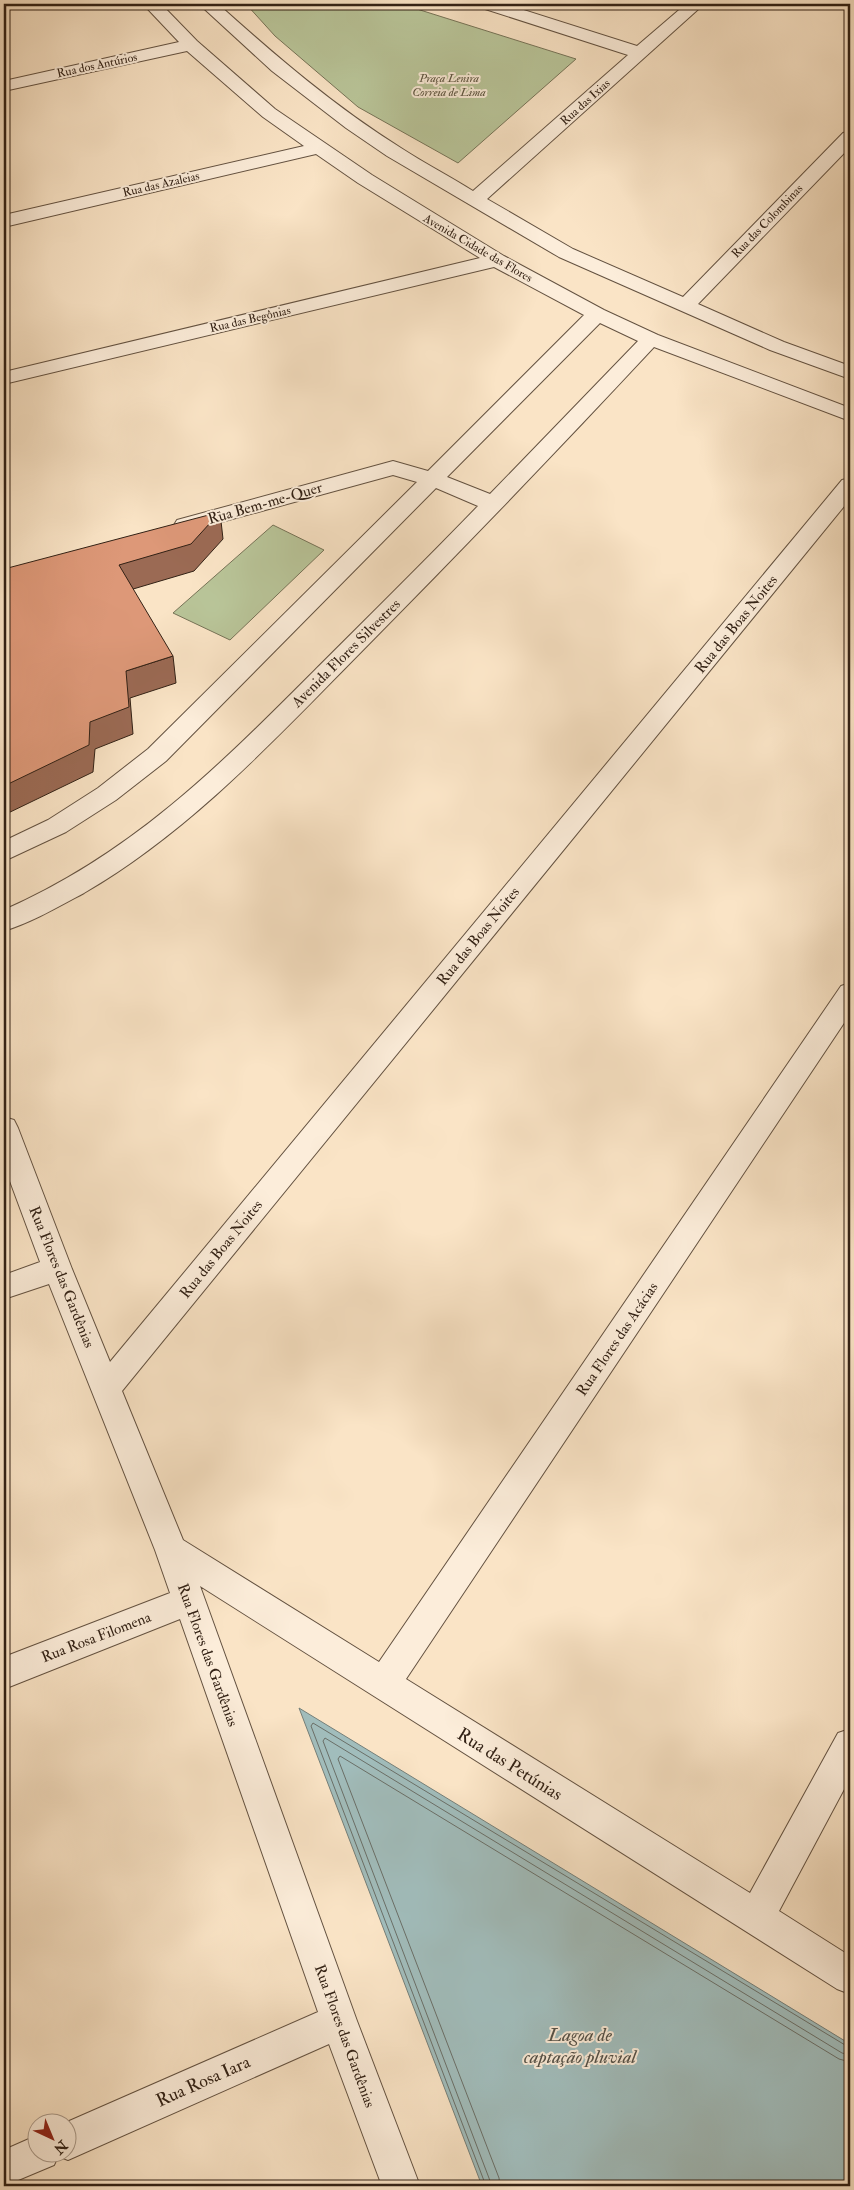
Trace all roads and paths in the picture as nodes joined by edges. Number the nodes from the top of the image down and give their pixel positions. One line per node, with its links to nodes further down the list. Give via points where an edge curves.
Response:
1 (152, 4): 5 (street, Avenida Cidade das Flores)
2 (208, 4): 10 (street, via 316,97 394,152)
3 (488, 4): 6 (street)
4 (696, 4): 6 (street, Rua das Ixias)
5 (191, 45): 7 (street, Rua dos Antúrios); 9 (street, Avenida Cidade das Flores, via 269,113)
6 (640, 53): 10 (street, Rua das Ixias)
7 (4, 86)
8 (850, 137): 13 (street, Rua das Colombinas)
9 (318, 148): 11 (street, Rua das Azaleias); 12 (street, Avenida Cidade das Flores)
10 (474, 200): 13 (street, via 566,253)
11 (4, 220)
12 (497, 260): 14 (street, Avenida Cidade das Flores); 17 (street, Rua das Begônias)
13 (684, 306): 16 (street)
14 (597, 314): 15 (street, Avenida Cidade das Flores); 19 (street)
15 (651, 340): 18 (street, Avenida Cidade das Flores); 21 (street, Avenida Flores Silvestres)
16 (850, 373)
17 (4, 378)
18 (850, 415)
19 (432, 479): 21 (street, Rua Bem-me-Quer); 22 (street, Rua Bem-me-Quer, via 394,468); 23 (street, via 157,755 107,794 57,826)
20 (850, 485): 29 (street, Rua das Boas Noites)
21 (494, 504): 24 (street, Avenida Flores Silvestres, via 214,784 162,827 102,869 35,908)
22 (166, 530)
23 (4, 852)
24 (4, 920)
25 (850, 993): 33 (street, Rua Flores das Acácias)
26 (4, 1128): 27 (street, Rua Flores das Gardênias)
27 (57, 1269): 28 (street); 29 (street, Rua Flores das Gardênias)
28 (4, 1287)
29 (106, 1388): 30 (street, Rua Flores das Gardênias)
30 (171, 1550): 31 (street, Rua Flores das Gardênias); 33 (street, Rua das Petúnias)
31 (188, 1601): 32 (street, Rua Rosa Filomena); 37 (street, Rua Flores das Gardênias)
32 (4, 1673)
33 (383, 1684): 35 (street, Rua das Petúnias)
34 (850, 1745): 35 (street)
35 (756, 1918): 36 (street, Rua das Petúnias)
36 (850, 1976)
37 (338, 2020): 38 (street, Rua Rosa Iara); 41 (street, Rua Flores das Gardênias)
38 (78, 2137)
39 (28, 2158): 40 (street)
40 (4, 2169)
41 (401, 2186)

